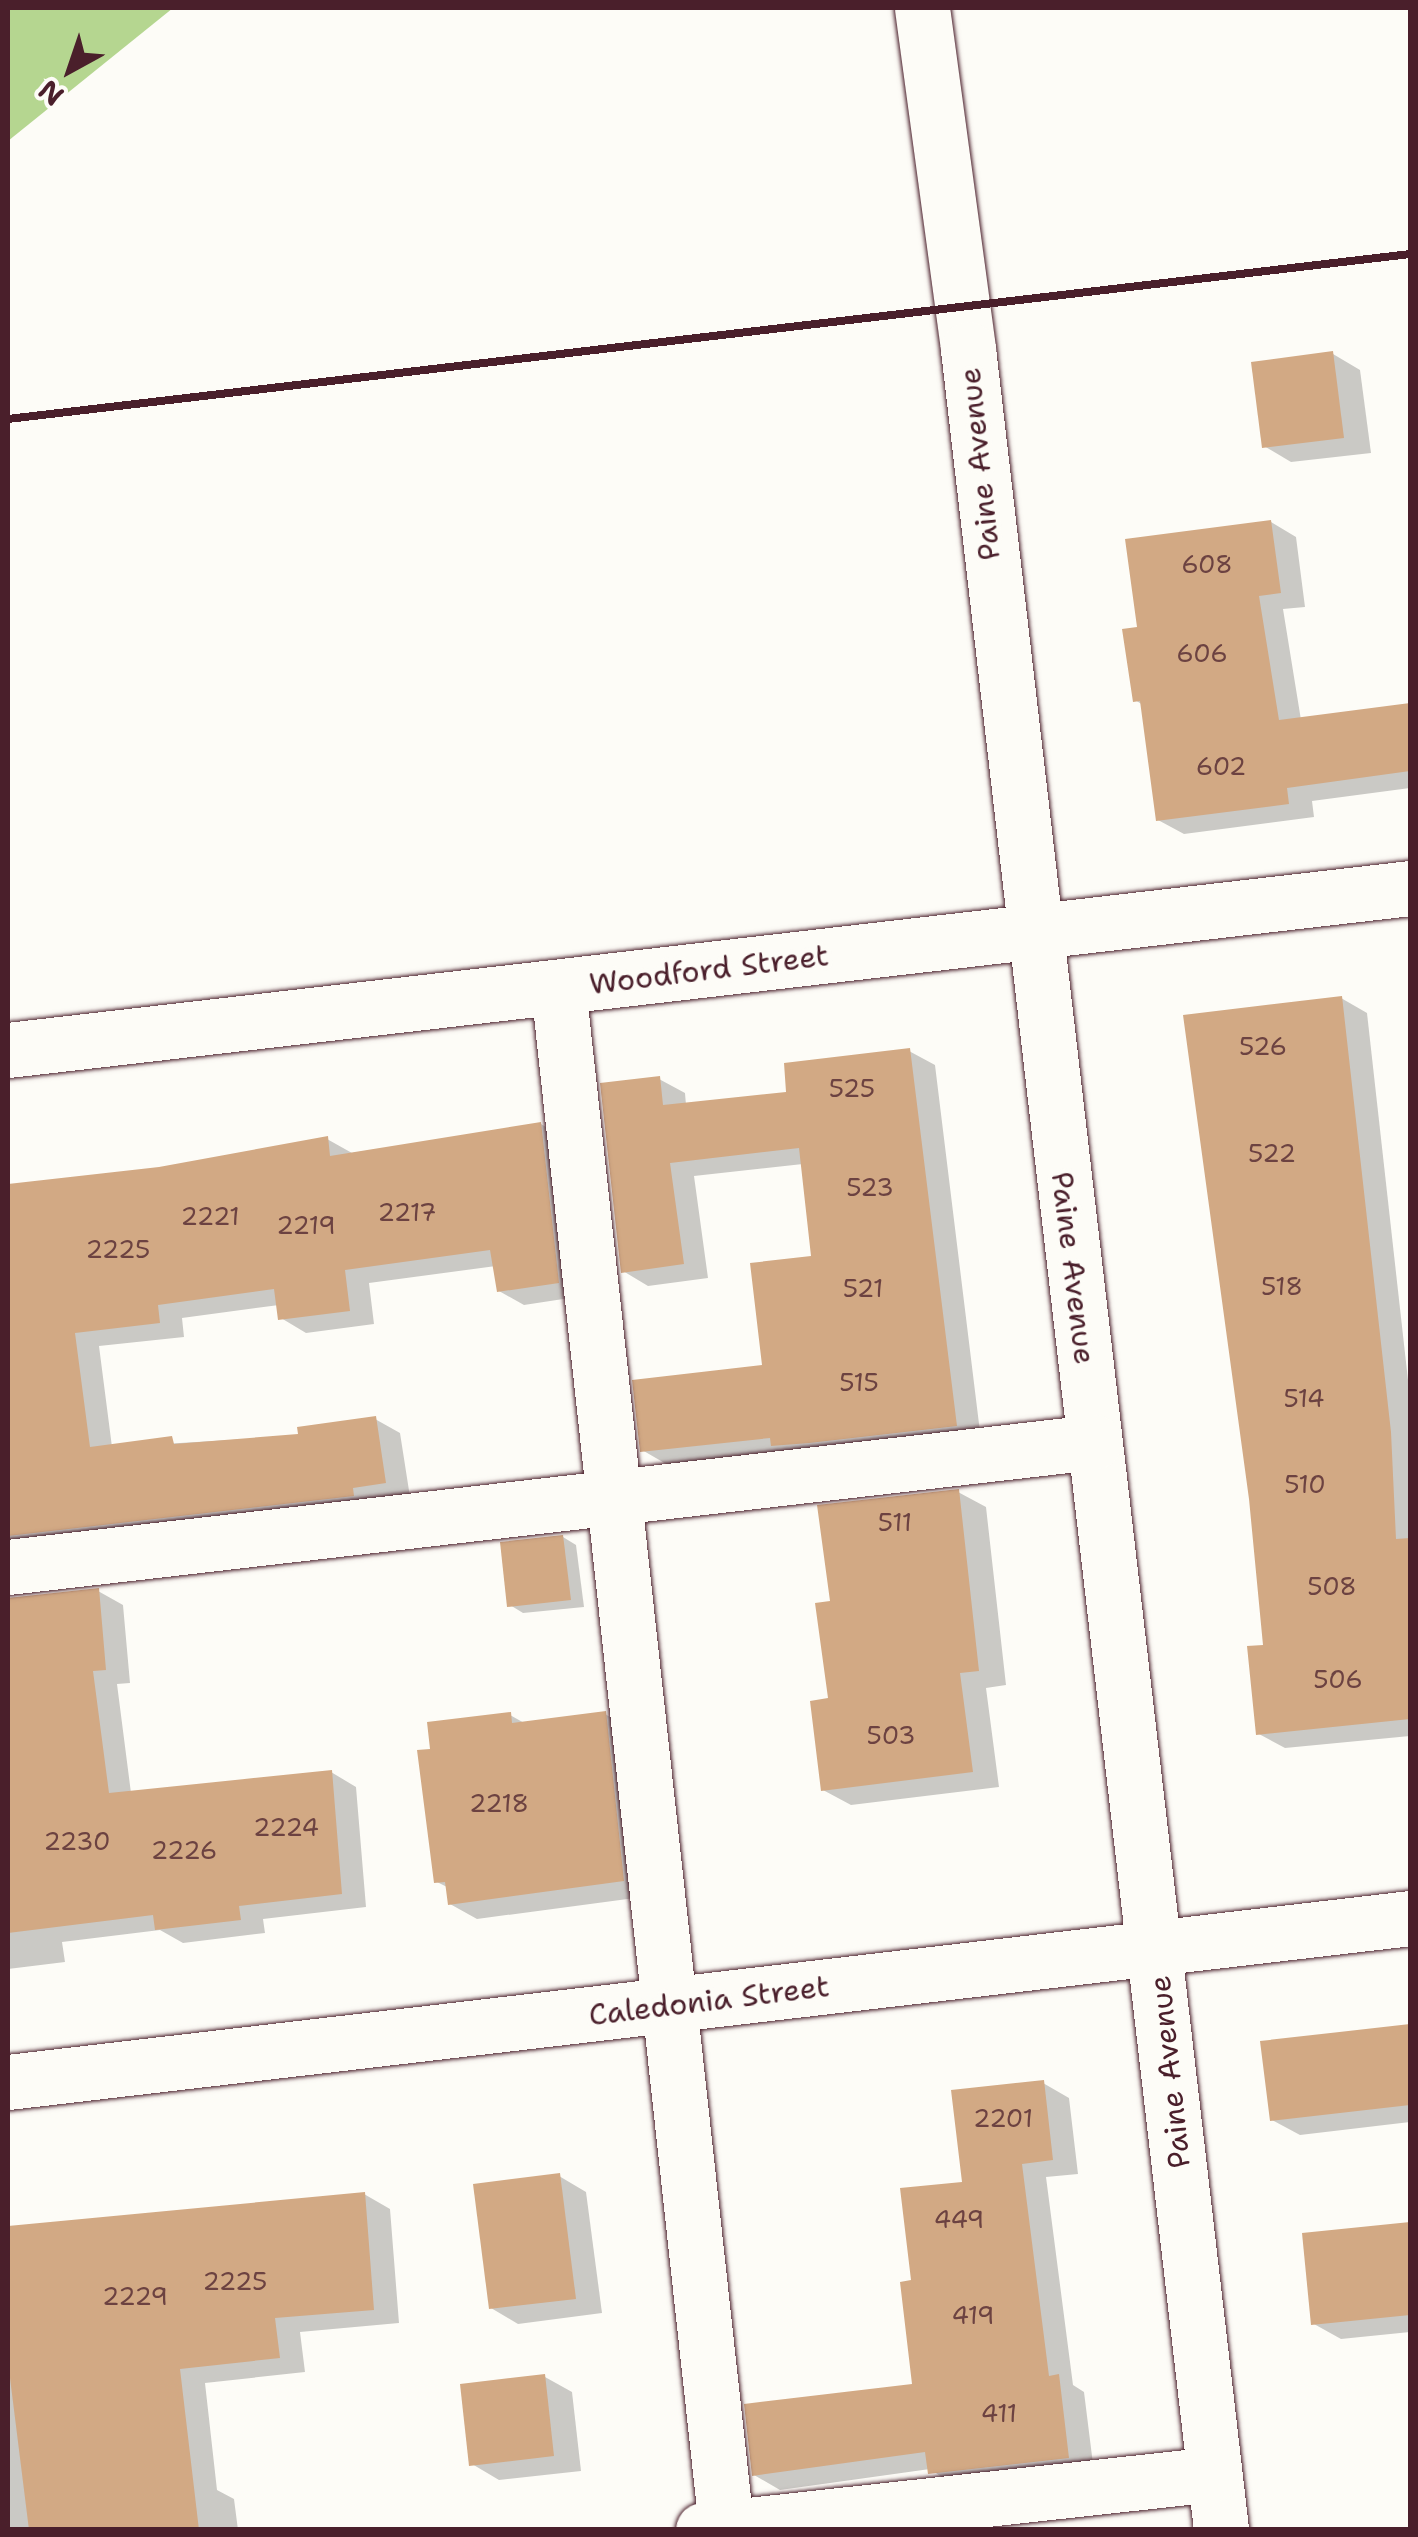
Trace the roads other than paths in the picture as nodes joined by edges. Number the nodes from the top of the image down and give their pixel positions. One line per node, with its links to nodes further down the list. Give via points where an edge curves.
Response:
1 (922, 8): 3 (street, Paine Avenue, via 968,349)
2 (1410, 888): 3 (street, Woodford Street)
3 (1031, 932): 4 (street, Woodford Street); 6 (street, Paine Avenue)
4 (558, 987): 5 (street, Woodford Street); 7 (street)
5 (8, 1050)
6 (1094, 1442): 7 (street); 10 (street, Paine Avenue)
7 (613, 1497): 8 (street); 11 (street)
8 (8, 1566)
9 (1410, 1918): 10 (street, Caledonia Street)
10 (1156, 1948): 11 (street, Caledonia Street); 13 (street, Paine Avenue)
11 (669, 2006): 12 (street, Caledonia Street); 14 (street)
12 (8, 2082)
13 (1214, 2474): 14 (street); 15 (street, Paine Avenue)
14 (714, 2528)
15 (1220, 2530)

